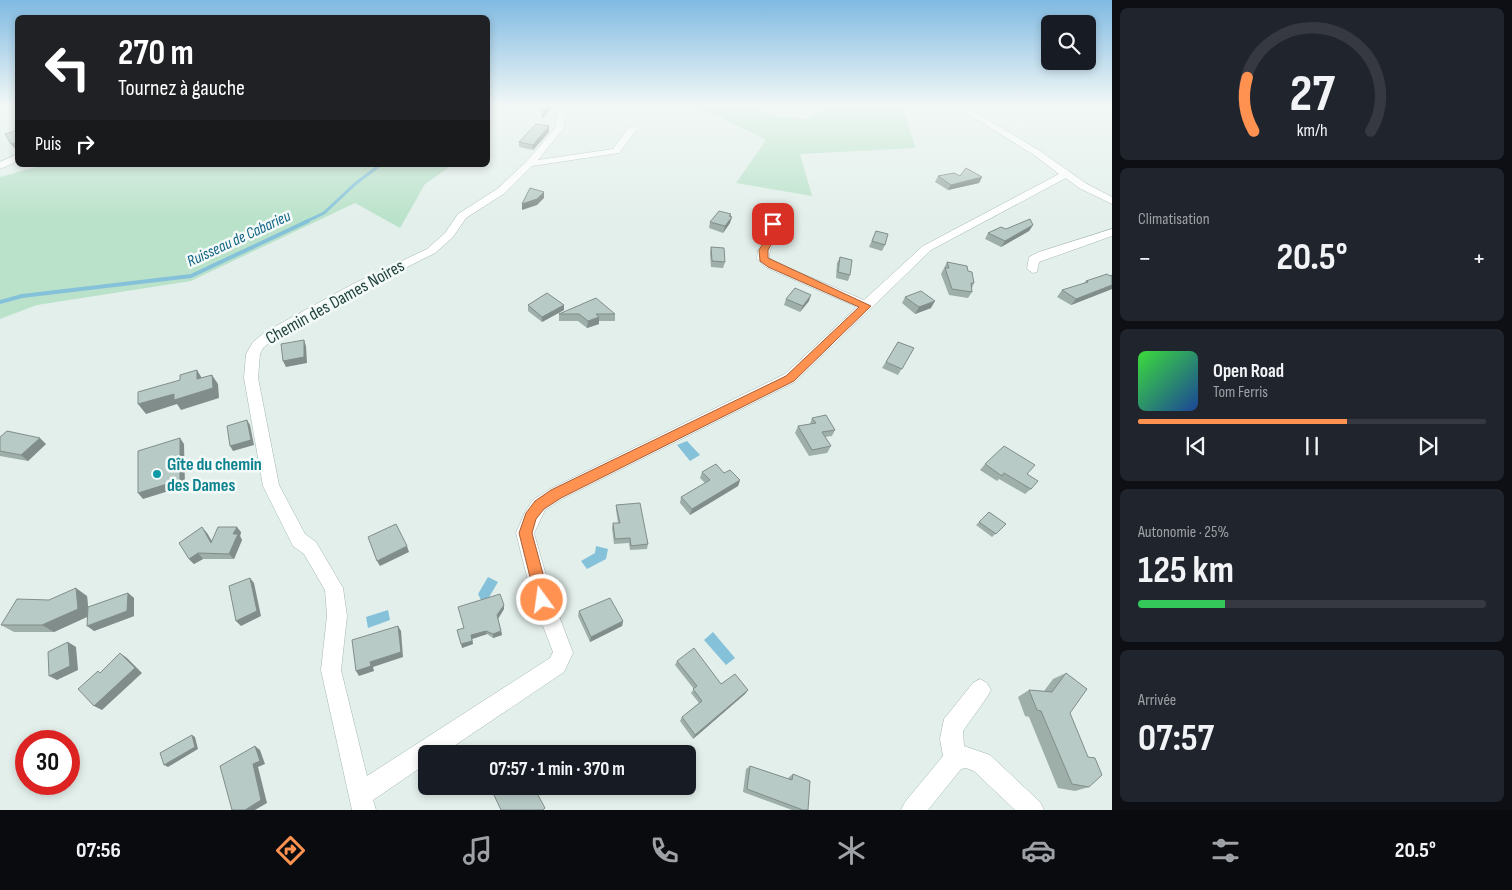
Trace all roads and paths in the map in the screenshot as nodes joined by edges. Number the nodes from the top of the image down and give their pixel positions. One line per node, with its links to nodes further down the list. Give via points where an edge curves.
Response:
1 (546, 143): 5 (street, Chemin des Dames Noires)
2 (622, 143): 5 (street, via 616,151)
3 (1021, 143): 7 (street)
4 (15, 158): 6 (street)
5 (530, 164): 15 (street, Chemin des Dames Noires, via 501,190 462,216 449,235 431,251 356,287 270,335 253,354 251,378 271,486 299,540 310,548 334,588 336,616 331,670)
6 (0, 166)
7 (1066, 174): 8 (street); 12 (street, via 928,248)
8 (1112, 201)
9 (762, 219): 12 (street, via 773,224 775,230 764,250 763,259)
10 (1112, 232): 11 (street, via 1043,254 1033,260)
11 (1033, 269)
12 (866, 306): 15 (street, via 790,378 539,505 530,517 525,533 542,600 563,652 557,665)
13 (980, 690): 14 (street, via 952,727)
14 (955, 758): 16 (street); 17 (street, via 966,757 982,763)
15 (361, 805)
16 (913, 810)
17 (1032, 810)

